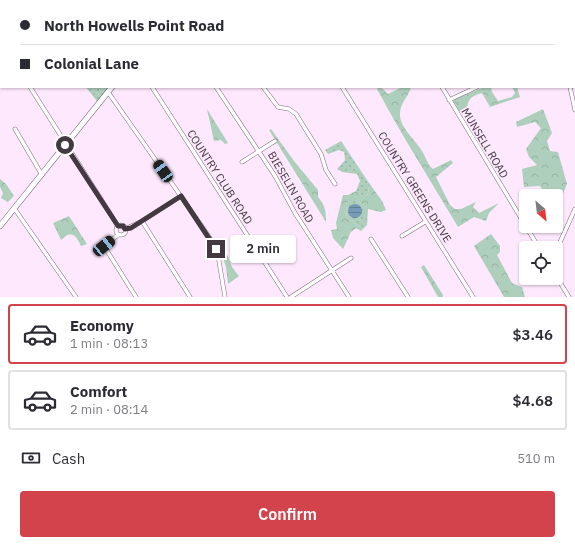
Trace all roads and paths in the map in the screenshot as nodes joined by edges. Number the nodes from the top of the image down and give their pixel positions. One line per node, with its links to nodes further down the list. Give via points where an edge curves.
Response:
1 (31, 88): 15 (street)
2 (111, 88): 10 (main road)
3 (153, 88): 41 (street, COUNTRY CLUB ROAD)
4 (217, 88): 16 (street, BIESELIN ROAD)
5 (264, 88): 19 (street, via 278,107 289,109 296,114 322,154 326,170)
6 (343, 88): 25 (street, COUNTRY GREENS DRIVE)
7 (443, 88): 11 (street, MUNSELL ROAD)
8 (475, 88): 11 (street)
9 (570, 88): 12 (street)
10 (108, 92): 15 (main road); 20 (street)
11 (449, 100): 32 (street, MUNSELL ROAD)
12 (575, 110)
13 (15, 129): 18 (street)
14 (275, 141): 16 (street)
15 (65, 145): 18 (main road); 27 (street)
16 (259, 151): 17 (street); 35 (street, BIESELIN ROAD)
17 (242, 162)
18 (42, 175): 21 (main road)
19 (335, 184)
20 (181, 196): 24 (street); 40 (street, via 216,249)
21 (14, 208): 26 (main road); 37 (street)
22 (575, 209): 23 (street)
23 (574, 215): 33 (street)
24 (142, 221): 28 (street); 39 (street)
25 (425, 222): 30 (street); 45 (street, COUNTRY GREENS DRIVE)
26 (0, 226)
27 (118, 226): 28 (street); 29 (street)
28 (125, 229): 29 (street, via 124,234)
29 (118, 235): 38 (street, via 104,246)
30 (402, 236)
31 (371, 239): 44 (street)
32 (535, 241)
33 (561, 241)
34 (351, 258): 35 (street)
35 (332, 271): 42 (street); 43 (street, BIESELIN ROAD)
36 (562, 285): 46 (street)
37 (76, 297)
38 (136, 297)
39 (190, 297)
40 (225, 297)
41 (287, 297)
42 (291, 297)
43 (349, 297)
44 (408, 297)
45 (473, 297)
46 (569, 297)

